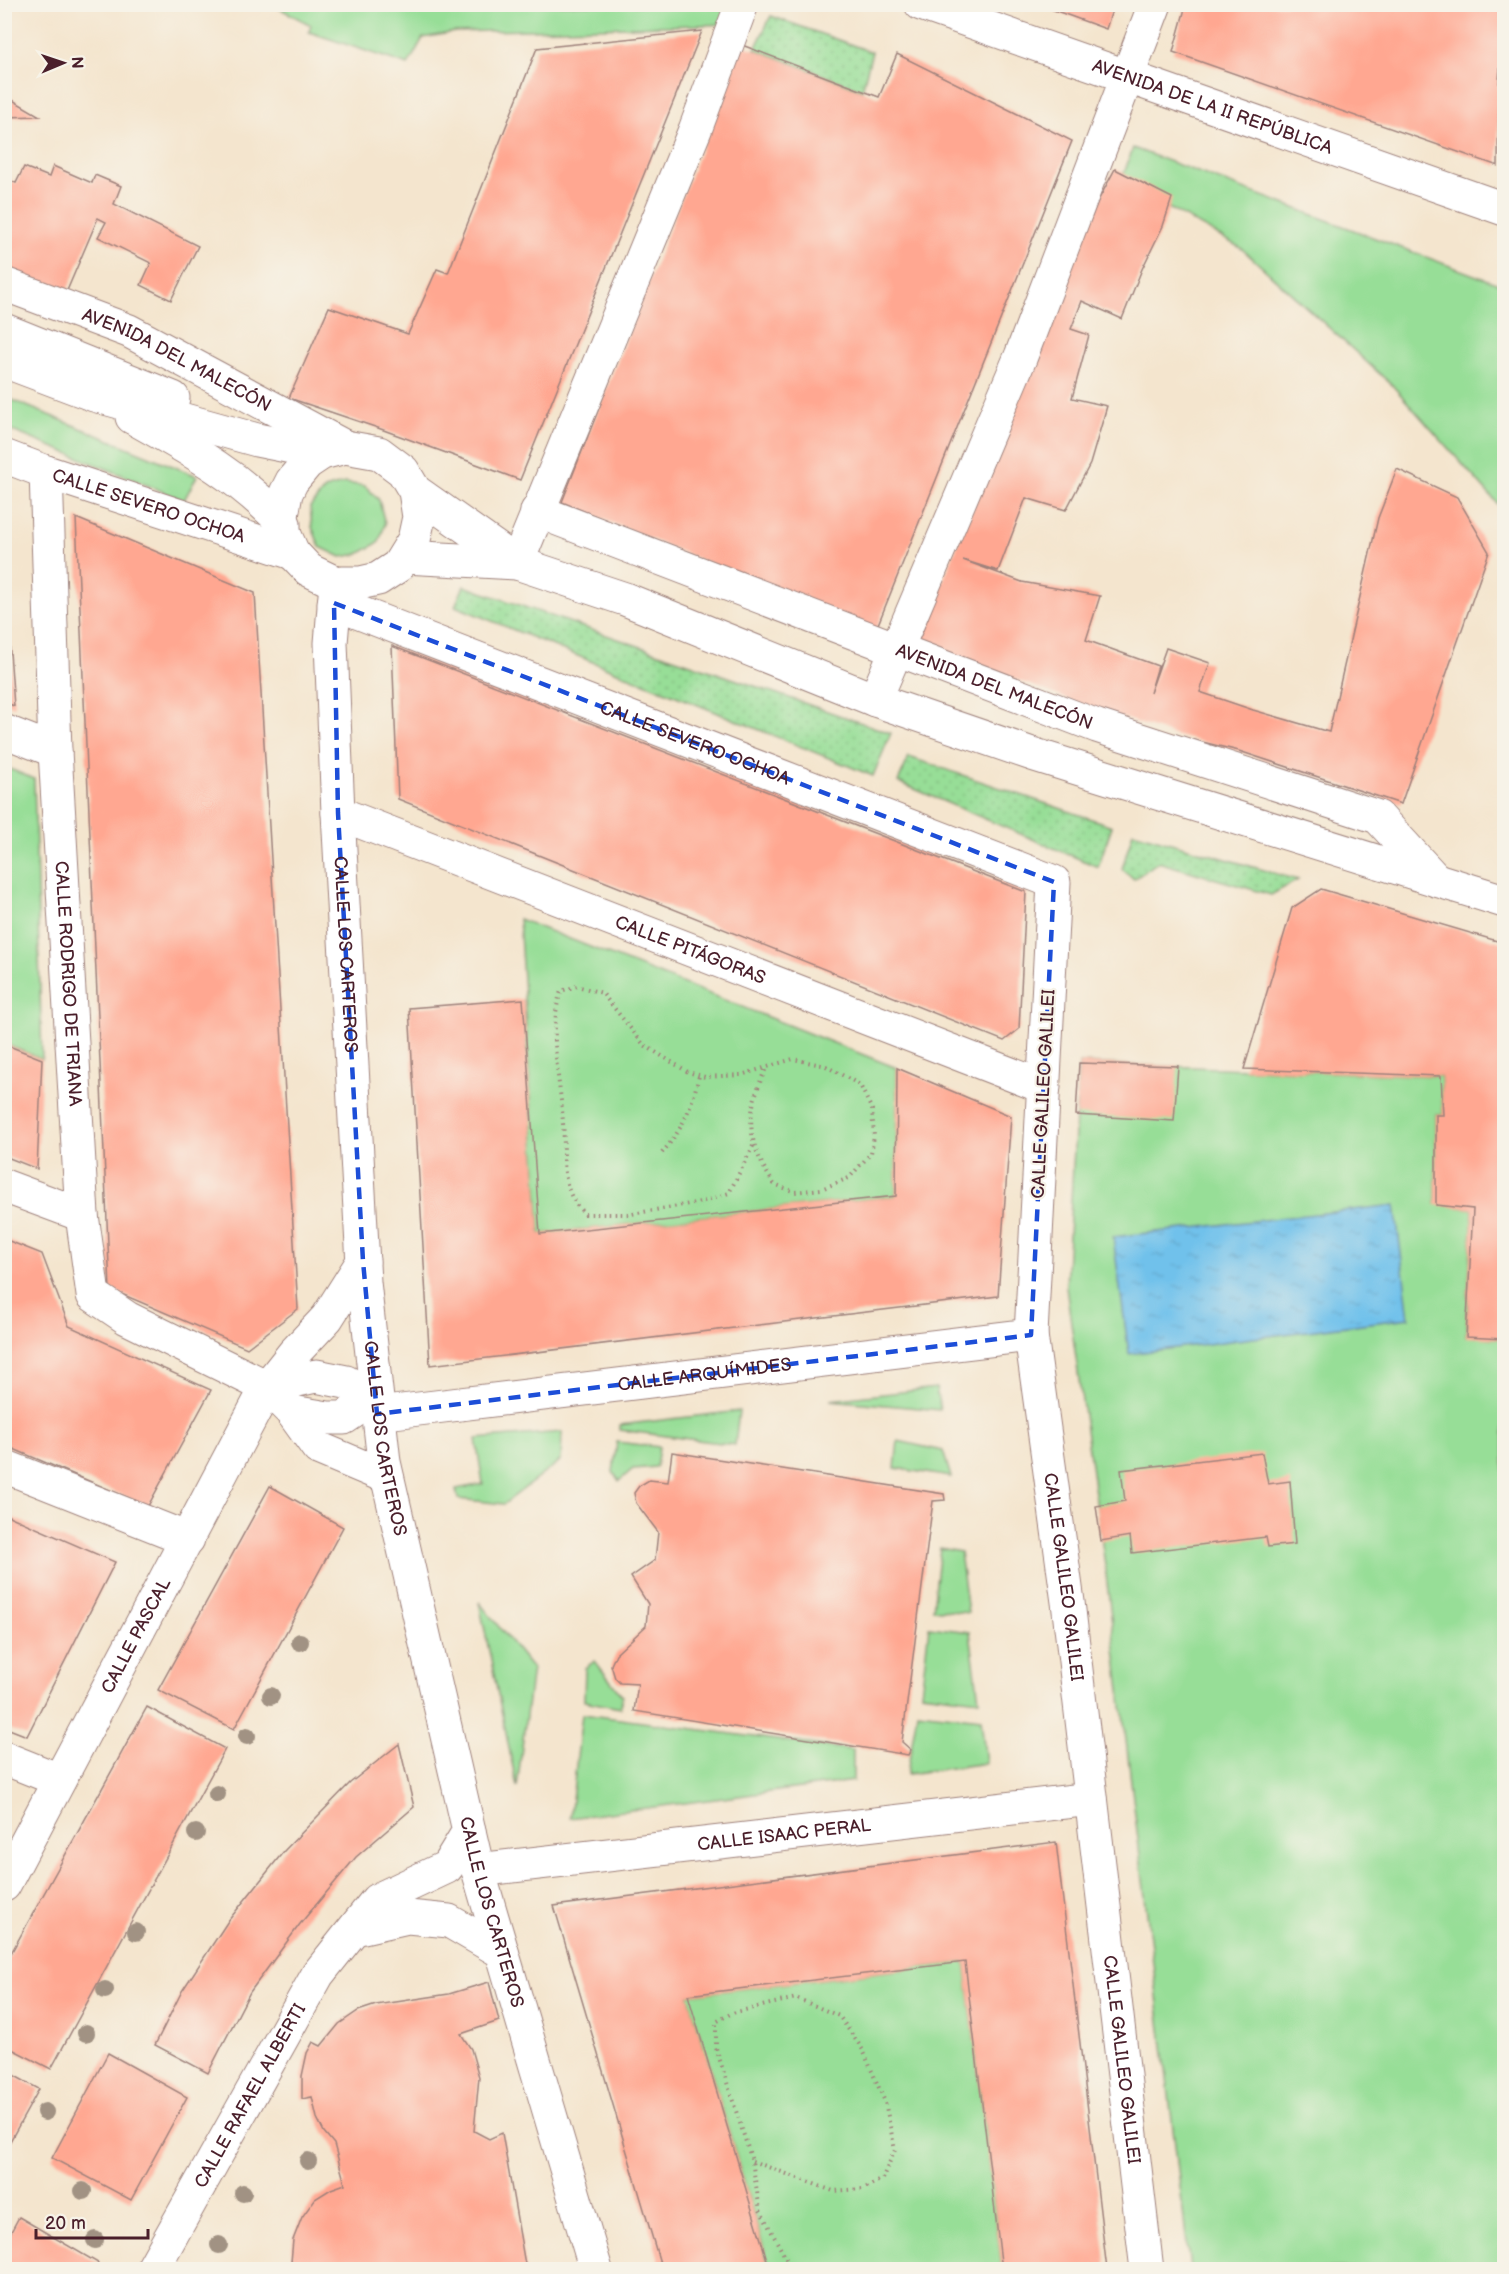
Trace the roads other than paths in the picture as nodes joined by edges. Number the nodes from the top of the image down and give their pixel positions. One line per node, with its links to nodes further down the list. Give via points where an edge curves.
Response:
1 (742, 4): 14 (street)
2 (921, 4): 4 (street, AVENIDA DE LA II REPÚBLICA)
3 (1155, 4): 4 (street)
4 (1127, 76): 5 (street, AVENIDA DE LA II REPÚBLICA); 19 (street, via 1021,356)
5 (1504, 209)
6 (4, 284): 10 (street, AVENIDA DEL MALECÓN, via 129,331)
7 (4, 330): 10 (street)
8 (4, 361): 9 (street)
9 (94, 395): 10 (street, via 257,440); 15 (street, via 214,463 261,500)
10 (322, 450): 13 (street, via 379,453 403,471); 15 (street, via 307,463 286,493 282,516)
11 (4, 456): 12 (street, CALLE SEVERO OCHOA)
12 (46, 472): 15 (street, CALLE SEVERO OCHOA); 22 (street, CALLE RODRIGO DE TRIANA)
13 (415, 491): 16 (street, via 419,517 414,540); 17 (street)
14 (537, 511): 17 (street); 19 (street, AVENIDA DEL MALECÓN)
15 (289, 538): 18 (street, via 309,570)
16 (404, 557): 17 (street); 18 (street, via 378,579)
17 (517, 563): 20 (street, AVENIDA DEL MALECÓN, via 625,599)
18 (335, 593): 23 (street, CALLE LOS CARTEROS, via 331,643); 25 (street, CALLE SEVERO OCHOA)
19 (897, 648): 20 (street); 24 (street, AVENIDA DEL MALECÓN, via 1097,726 1378,817)
20 (875, 700): 24 (street, AVENIDA DEL MALECÓN, via 1072,767)
21 (4, 731): 22 (street)
22 (55, 751): 29 (street, CALLE RODRIGO DE TRIANA)
23 (338, 813): 27 (street, CALLE PITÁGORAS); 30 (street, CALLE LOS CARTEROS)
24 (1436, 880): 26 (street, AVENIDA DEL MALECÓN)
25 (1054, 882): 27 (street, CALLE GALILEO GALILEI)
26 (1504, 902)
27 (1044, 1087): 31 (street, CALLE GALILEO GALILEI)
28 (4, 1186): 29 (street)
29 (82, 1215): 32 (street, CALLE RODRIGO DE TRIANA, via 93,1295 127,1318)
30 (363, 1261): 32 (street, CALLE PASCAL, via 327,1318); 33 (street, CALLE LOS CARTEROS)
31 (1031, 1335): 33 (street, CALLE ARQUÍMIDES); 40 (street, CALLE GALILEO GALILEI)
32 (267, 1386): 33 (street, via 316,1376 346,1382); 34 (street); 37 (street, CALLE PASCAL)
33 (376, 1406): 34 (street, via 344,1418); 36 (street, CALLE LOS CARTEROS)
34 (292, 1412): 36 (street, via 318,1448)
35 (4, 1466): 37 (street)
36 (387, 1477): 41 (street, CALLE LOS CARTEROS, via 469,1831)
37 (189, 1539): 39 (street, CALLE PASCAL)
38 (4, 1758): 39 (street)
39 (59, 1780): 42 (street, CALLE PASCAL)
40 (1091, 1799): 41 (street, CALLE ISAAC PERAL); 48 (street, CALLE GALILEO GALILEI)
41 (470, 1877): 43 (street, via 469,1911); 44 (street, CALLE RAFAEL ALBERTI, via 377,1900); 45 (street, CALLE LOS CARTEROS)
42 (4, 1885)
43 (449, 1921): 44 (street, via 408,1917); 45 (street)
44 (355, 1929): 46 (street, CALLE RAFAEL ALBERTI, via 318,1974)
45 (502, 1952): 47 (street, CALLE LOS CARTEROS)
46 (156, 2266)
47 (596, 2270)
48 (1147, 2270)

